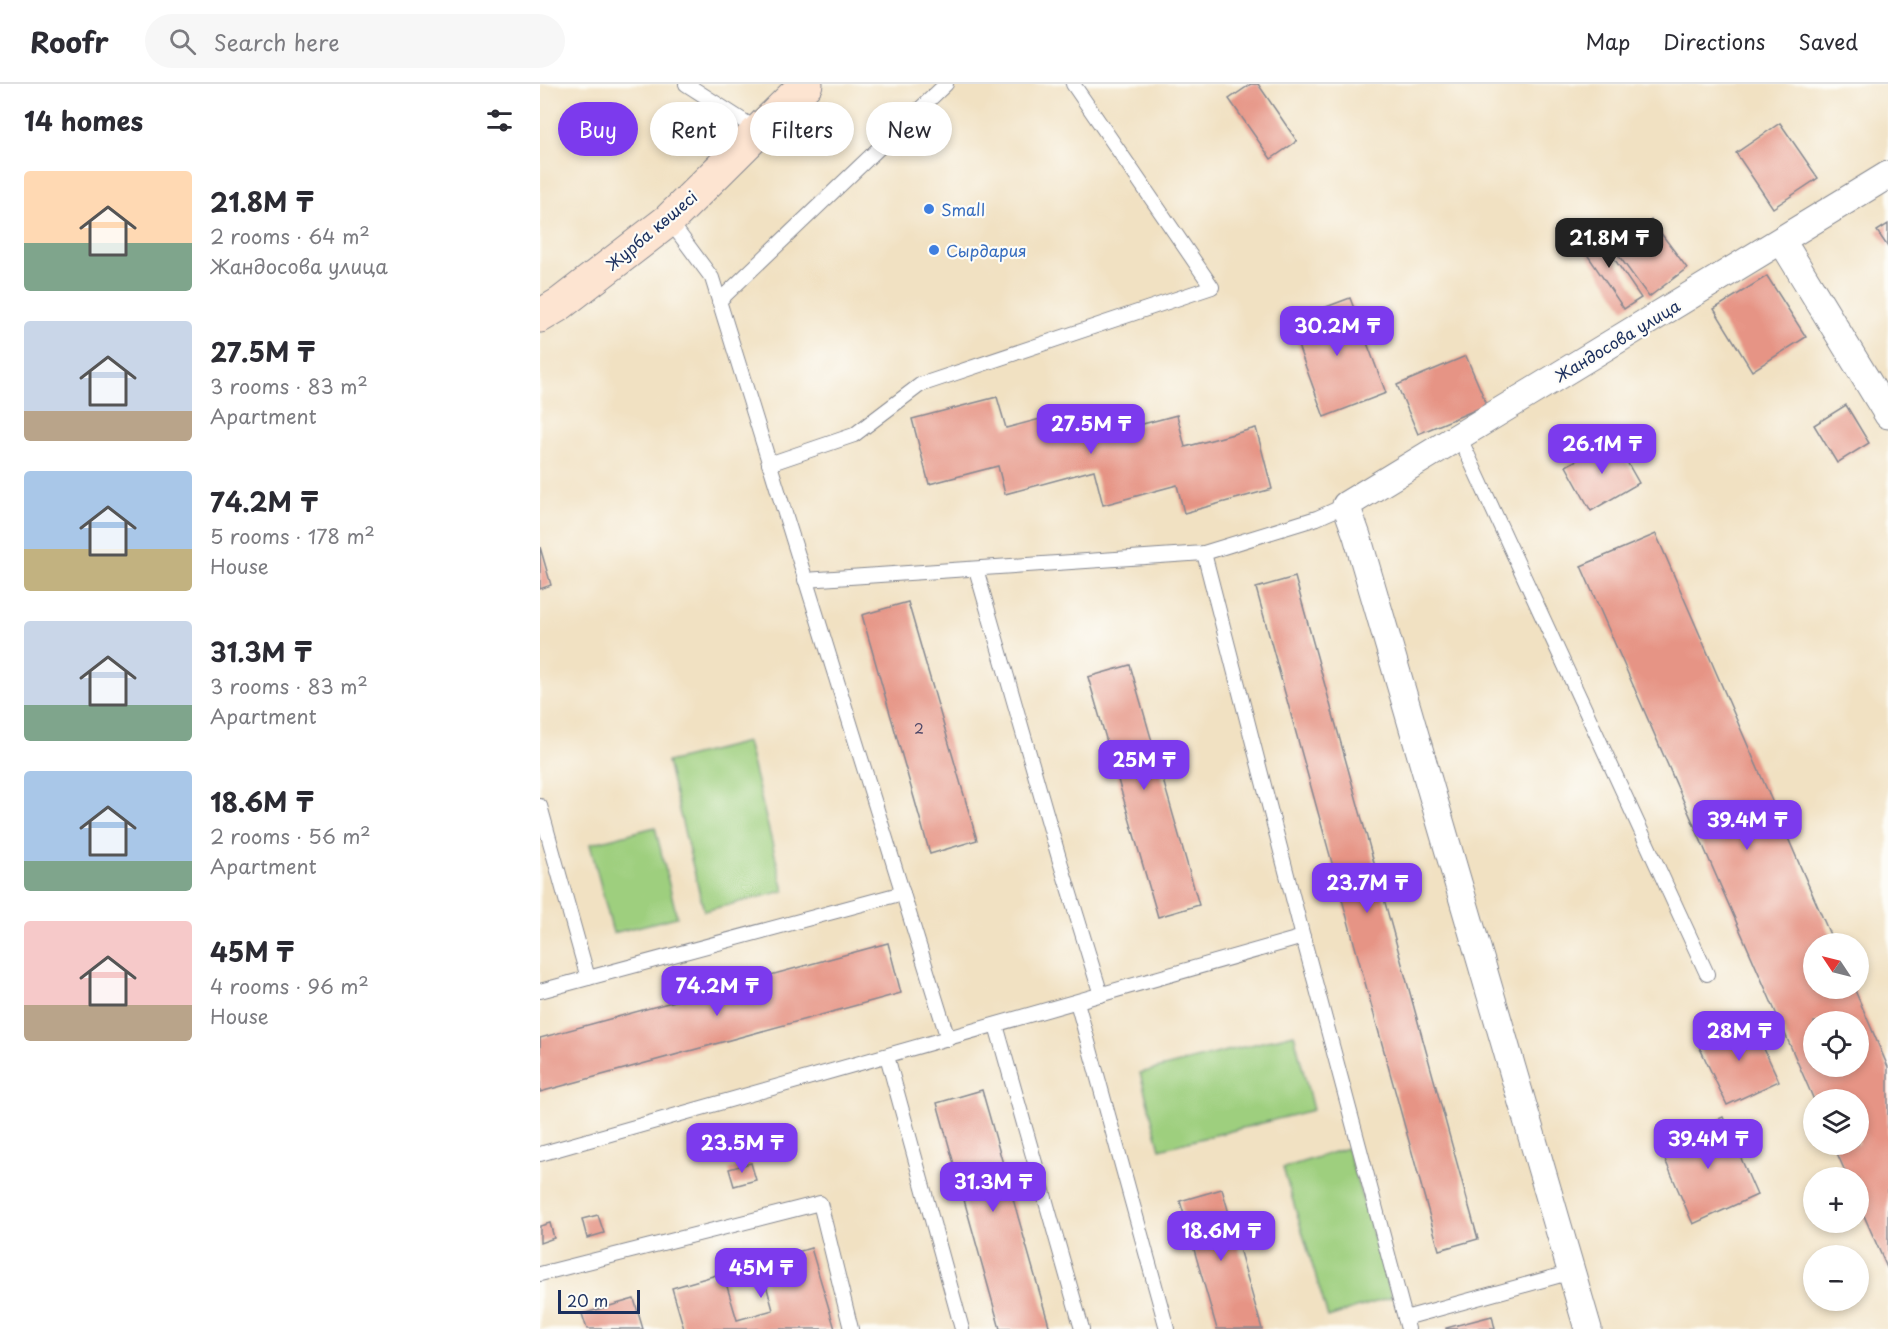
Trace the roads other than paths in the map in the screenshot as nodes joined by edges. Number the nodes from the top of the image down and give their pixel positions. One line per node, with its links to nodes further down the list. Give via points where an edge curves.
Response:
1 (686, 84): 6 (lane)
2 (806, 84): 5 (street, Журба көшесі)
3 (946, 84): 11 (lane)
4 (1073, 84): 15 (lane, via 1212,287 920,385 854,435)
5 (788, 102)
6 (750, 125)
7 (750, 140): 9 (street, Журба көшесі)
8 (1888, 175): 10 (street, Жандосова улица)
9 (669, 220): 11 (lane, via 712,278); 12 (street, Журба көшесі)
10 (1782, 241): 13 (street); 14 (street, Жандосова улица)
11 (719, 301): 15 (lane)
12 (540, 316)
13 (1888, 415)
14 (1459, 436): 16 (street, Жандосова улица); 23 (lane)
15 (769, 464): 19 (lane)
16 (1346, 505): 17 (lane, via 1317,518); 32 (street)
17 (1204, 553): 18 (lane); 22 (lane)
18 (976, 568): 19 (lane); 26 (lane)
19 (805, 580): 21 (lane)
20 (540, 806): 24 (lane)
21 (903, 893): 24 (lane); 29 (lane)
22 (1303, 938): 26 (lane); 34 (lane)
23 (1707, 974)
24 (588, 978): 25 (lane)
25 (540, 991)
26 (1101, 995): 27 (lane)
27 (1077, 1002): 28 (lane); 38 (lane)
28 (996, 1025): 29 (lane); 37 (lane)
29 (948, 1039): 30 (lane)
30 (888, 1056): 31 (lane); 36 (lane)
31 (540, 1154)
32 (1572, 1272): 34 (lane); 39 (street)
33 (540, 1274): 35 (lane, via 820,1203)
34 (1407, 1324)
35 (851, 1329)
36 (962, 1329)
37 (1082, 1329)
38 (1167, 1329)
39 (1588, 1329)

